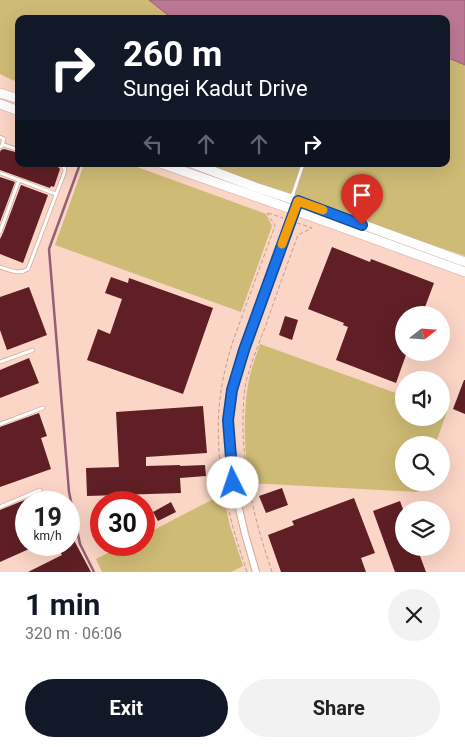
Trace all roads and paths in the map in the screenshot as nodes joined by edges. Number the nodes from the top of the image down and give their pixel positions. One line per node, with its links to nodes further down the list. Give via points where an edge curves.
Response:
1 (0, 92): 2 (main road)
2 (15, 98)
3 (0, 104): 4 (main road)
4 (15, 110)
5 (0, 136): 6 (lane, via 4,140)
6 (1, 146): 7 (lane)
7 (15, 149)
8 (64, 167): 14 (lane)
9 (173, 167): 15 (main road)
10 (202, 167): 15 (main road)
11 (302, 167): 15 (lane)
12 (0, 173): 13 (lane)
13 (19, 180): 14 (lane); 17 (lane)
14 (56, 194): 19 (lane, via 28,269 19,273)
15 (294, 203): 18 (main road); 20 (main road); 27 (street, via 244,350 232,390 228,420 233,483)
16 (312, 228): 28 (path, via 298,235 246,383 243,416 247,479)
17 (0, 232)
18 (465, 262)
19 (0, 267)
20 (465, 272)
21 (32, 350): 22 (lane)
22 (0, 362)
23 (43, 408): 24 (lane)
24 (0, 424)
25 (40, 490): 26 (lane)
26 (0, 507)
27 (256, 572)
28 (272, 572)

